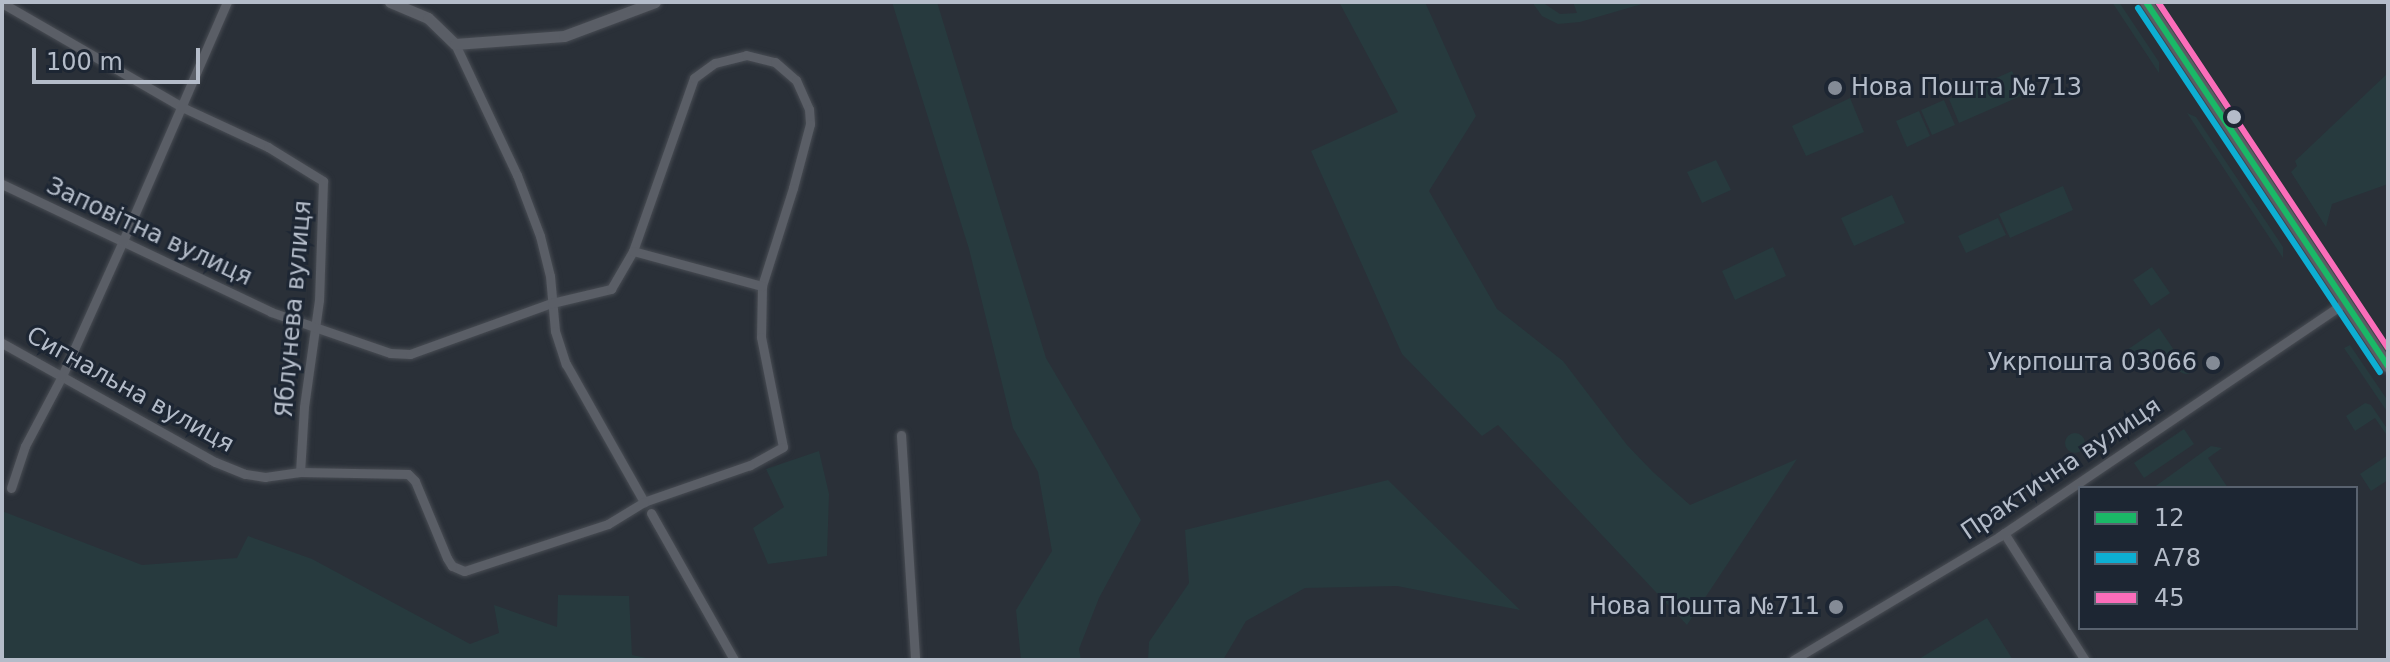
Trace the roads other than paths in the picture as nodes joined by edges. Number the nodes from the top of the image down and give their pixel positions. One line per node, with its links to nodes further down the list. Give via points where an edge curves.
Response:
1 (227, 2): 7 (street)
2 (390, 2): 6 (street, via 428,18)
3 (655, 2): 6 (street, via 564,36)
4 (2146, 2): 12 (main road)
5 (2, 3): 7 (street, Яблунева вулиця)
6 (455, 44): 13 (street, via 536,224)
7 (184, 108): 9 (street); 14 (street, Яблунева вулиця, via 268,147 323,181)
8 (2, 184): 9 (street, Заповітна вулиця)
9 (123, 241): 14 (street, Заповітна вулиця); 17 (street)
10 (633, 251): 11 (street); 11 (street, Заповітна вулиця, via 694,78 729,57 766,58 796,80 810,124); 13 (street, Заповітна вулиця, via 611,289)
11 (762, 286): 21 (street, Заповітна вулиця, via 761,337 783,447 750,465)
12 (2345, 302): 16 (main road); 23 (street, Практична вулиця)
13 (552, 303): 14 (street, Заповітна вулиця, via 410,354 390,353); 21 (street, via 566,364)
14 (316, 329): 19 (street, Яблунева вулиця)
15 (2, 343): 17 (street, Сигнальна вулиця)
16 (2388, 366)
17 (62, 376): 19 (street, Сигнальна вулиця, via 215,462 265,477); 20 (street, via 25,446)
18 (901, 435): 25 (street)
19 (300, 472): 21 (street, Сигнальна вулиця, via 408,474 447,558 464,571 608,524)
20 (11, 488)
21 (644, 502)
22 (651, 513): 24 (street)
23 (2004, 533): 26 (street, Практична вулиця); 27 (street)
24 (734, 660)
25 (915, 660)
26 (1793, 660)
27 (2085, 660)

